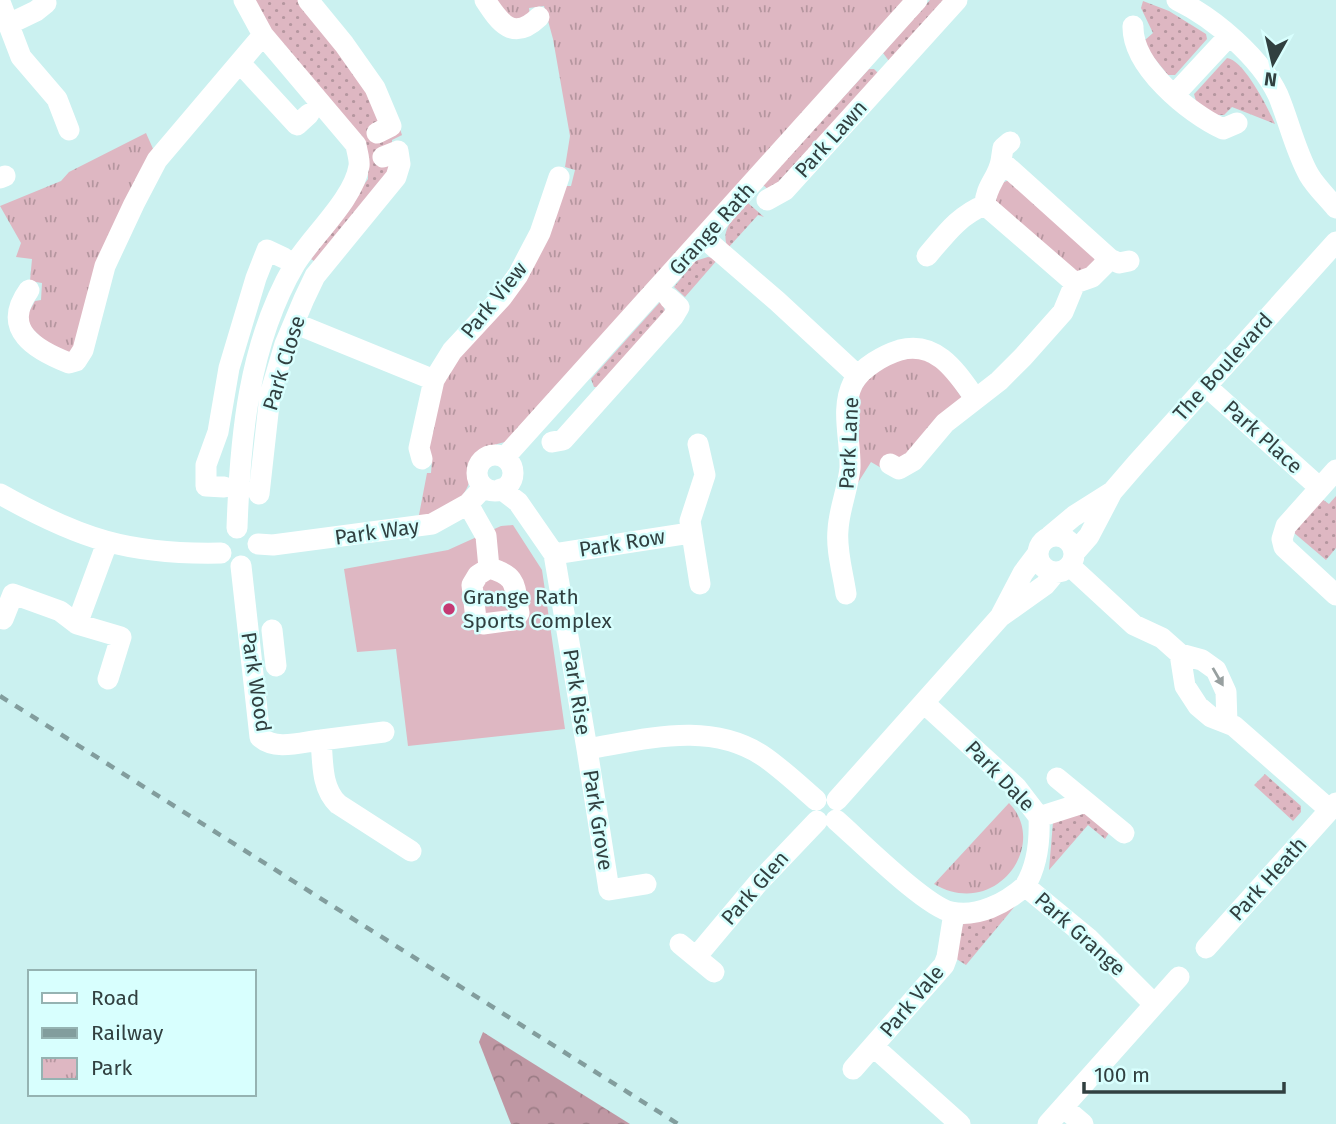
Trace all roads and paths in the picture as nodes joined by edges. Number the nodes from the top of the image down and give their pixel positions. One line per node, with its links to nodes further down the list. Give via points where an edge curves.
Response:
1 (244, 0): 12 (street)
2 (308, 0): 21 (street, via 375,88 391,126)
3 (485, 0): 9 (street, via 506,27 529,27)
4 (917, 0): 14 (street, Grange Rath)
5 (957, 0): 16 (street, Park Lawn)
6 (1177, 0): 13 (street)
7 (0, 2): 10 (street)
8 (46, 3): 10 (street)
9 (538, 17)
10 (9, 24): 20 (street, via 48,104)
11 (1133, 26): 17 (street, via 1138,52)
12 (263, 35): 15 (street); 32 (street, via 356,145 359,165 352,187)
13 (1229, 36): 17 (street); 28 (street, via 1276,91 1310,177)
14 (869, 53): 16 (street); 29 (street, Grange Rath)
15 (240, 63): 18 (street, via 297,125); 35 (street, via 157,160 105,266 76,360 69,363 23,338 19,313)
16 (890, 74): 26 (street, Park Lawn, via 785,190)
17 (1175, 94): 19 (street, via 1205,121 1223,129)
18 (309, 114)
19 (1237, 123)
20 (69, 130)
21 (377, 133)
22 (1010, 142): 24 (street, via 1003,148)
23 (383, 157): 33 (street, Park Close, via 398,151 396,177)
24 (1001, 161): 27 (street); 34 (street, via 1119,260)
25 (559, 177): 41 (street, Park View, via 522,269 452,351)
26 (767, 200)
27 (985, 205): 31 (street, via 962,216); 34 (street)
28 (1336, 208)
29 (704, 238): 40 (street, Park Lane); 42 (street, Grange Rath)
30 (1336, 242): 43 (street, The Boulevard)
31 (927, 256)
32 (289, 261): 33 (street); 38 (street, via 267,250); 39 (street)
33 (315, 276): 37 (street, Park Close)
34 (1075, 283): 44 (street, Park Lane, via 1063,312 999,381)
35 (29, 290)
36 (674, 303): 45 (street, via 673,317)
37 (294, 323): 41 (street); 57 (street, Park Close, via 270,395)
38 (229, 368): 39 (street); 52 (street, via 218,432 206,465 206,486)
39 (252, 373): 59 (street)
40 (858, 376): 44 (street, Park Lane, via 887,355 920,349 945,359); 70 (street, Park Lane, via 847,410 849,468 838,531)
41 (434, 380): 49 (street, Park View, via 419,448)
42 (576, 380): 45 (street); 48 (street, Grange Rath)
43 (1206, 386): 54 (street, Park Place); 55 (street, The Boulevard)
44 (975, 398): 50 (street, Park Lane, via 945,423 914,461 899,469)
45 (598, 401): 46 (street, via 563,440)
46 (552, 442)
47 (698, 444): 60 (street, Park Row, via 705,475 690,514)
48 (505, 457): 53 (street, via 513,477); 53 (street, via 493,454 482,460 477,471 477,477)
49 (422, 459)
50 (890, 464)
51 (1336, 470): 54 (street, Park Place)
52 (224, 487)
53 (493, 488): 58 (street, Park Way); 65 (street, Park Rise, via 518,502)
54 (1320, 488): 71 (street, Park Place, via 1286,526 1282,539 1284,547)
55 (1112, 492): 63 (street, The Boulevard, via 1073,517); 66 (street, The Boulevard, via 1089,536)
56 (0, 494): 61 (street, via 54,524)
57 (259, 494)
58 (468, 503): 62 (street, Park Way, via 445,519 419,528); 68 (street, via 486,536)
59 (237, 528): 62 (street, via 253,534); 64 (street, via 222,539)
60 (690, 533): 65 (street, Park Row); 69 (street, Park Row)
61 (107, 543): 64 (street, via 157,552); 74 (street)
62 (258, 544): 67 (street, via 256,556)
63 (1044, 545): 66 (street, via 1041,564 1045,568); 66 (street, via 1066,538); 72 (street, The Boulevard)
64 (221, 552): 67 (street, via 230,564)
65 (554, 554): 83 (street, Park Rise)
66 (1067, 563): 72 (street, The Boulevard); 77 (street, via 1135,625 1162,638)
67 (241, 566): 76 (street, Park Wood)
68 (489, 568)
69 (700, 584)
70 (846, 594)
71 (1336, 595)
72 (1000, 617): 79 (street, The Boulevard)
73 (3, 619): 74 (street, via 13,594 60,611)
74 (77, 624): 78 (street, via 121,637)
75 (274, 648): 76 (street)
76 (250, 650): 82 (street, Park Wood, via 260,737 276,745)
77 (1180, 654): 80 (street, Park Heath, via 1192,699 1211,717); 80 (street, one-way to 80, via 1216,670 1226,692)
78 (108, 679)
79 (924, 703): 87 (street, The Boulevard); 88 (street, Park Dale, via 1016,787)
80 (1227, 723): 86 (street, Park Heath)
81 (384, 733): 82 (street, Park Wood)
82 (321, 740): 90 (street, via 330,797)
83 (587, 750): 87 (street, Park Rise, via 685,734 715,737 766,758); 91 (street, Park Grove, via 609,890)
84 (1058, 778): 85 (street, Park Dale)
85 (1086, 802): 88 (street, Park Dale); 89 (street, Park Dale)
86 (1333, 806): 94 (street, Park Heath, via 1232,934)
87 (827, 810): 93 (street, Park Rise, via 919,893); 95 (street, Park Glen, via 688,951)
88 (1039, 817): 92 (street, Park Grange, via 1038,850)
89 (1124, 833)
90 (411, 851)
91 (646, 884)
92 (1025, 886): 93 (street, via 988,909); 97 (street, Park Grange, via 1088,938)
93 (954, 913): 98 (street, Park Vale, via 944,965)
94 (1206, 948)
95 (714, 972)
96 (1179, 977): 97 (street)
97 (1154, 1004): 100 (street)
98 (874, 1046): 99 (street, Park Vale); 101 (street, Park Vale)
99 (853, 1069)
100 (1063, 1107): 102 (street); 103 (street)
101 (960, 1124)
102 (1048, 1124)
103 (1083, 1124)

